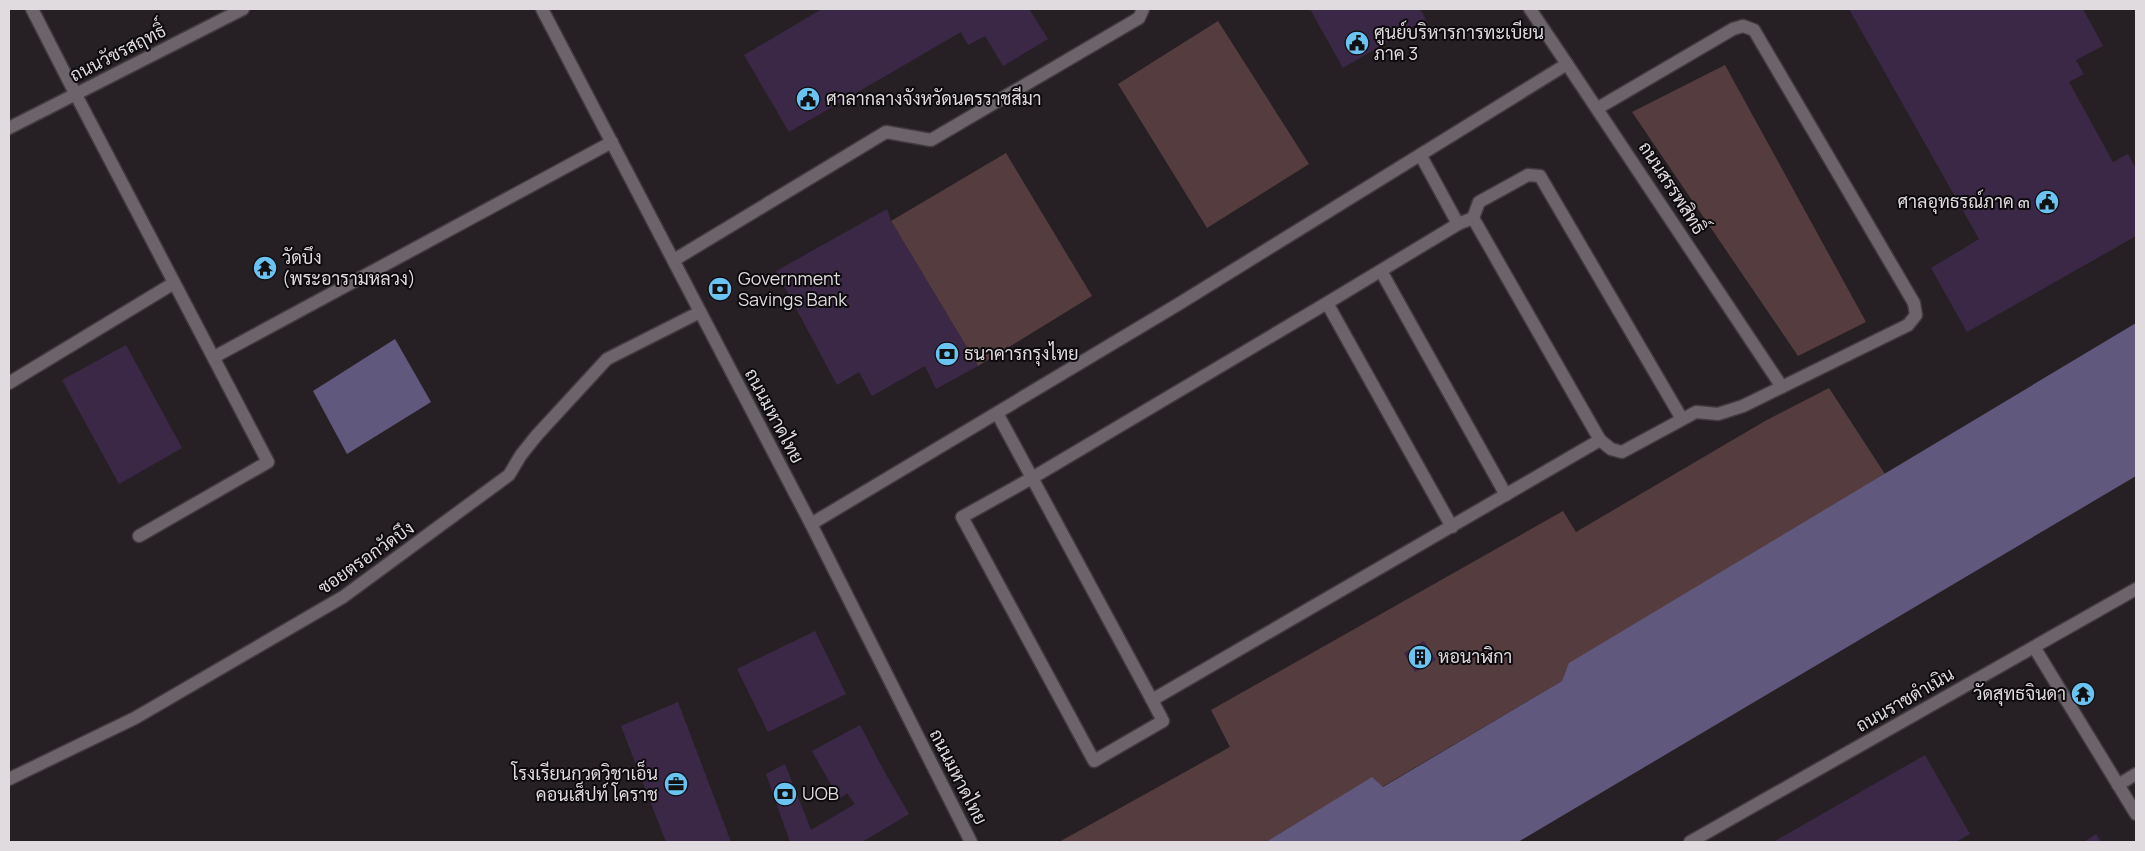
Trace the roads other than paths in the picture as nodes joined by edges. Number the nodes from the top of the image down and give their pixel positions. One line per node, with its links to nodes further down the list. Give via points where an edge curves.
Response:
1 (32, 9): 7 (street)
2 (243, 9): 7 (street, ถนนวัชรสฤทธิ์)
3 (542, 9): 10 (street, ถนนมหาดไทย)
4 (1143, 9): 14 (street, via 1139,18 931,140 886,132)
5 (1530, 9): 6 (street, ถนนสรรพสิทธิ์)
6 (1567, 64): 8 (street, ถนนสรรพสิทธิ์); 11 (street)
7 (76, 95): 9 (street, ถนนวัชรสฤทธิ์); 16 (street)
8 (1598, 108): 21 (street, ถนนสรรพสิทธิ์); 21 (street, via 1732,29 1744,26 1754,30 1914,303 1916,315 1908,325)
9 (9, 128)
10 (612, 142): 14 (street, ถนนมหาดไทย); 19 (street)
11 (1421, 156): 13 (street); 22 (street)
12 (1473, 218): 13 (street); 23 (street, via 1479,202 1528,175 1540,176); 24 (street)
13 (1458, 224): 15 (street)
14 (674, 260): 18 (street, ถนนมหาดไทย)
15 (1382, 271): 17 (street); 26 (street)
16 (174, 284): 19 (street); 20 (street)
17 (1327, 303): 25 (street); 28 (street)
18 (700, 312): 27 (street, ถนนมหาดไทย); 34 (street, ซอยตรอกวัดบึง, via 607,360 538,434 509,475 342,597 135,718)
19 (214, 357): 29 (street, via 268,462)
20 (9, 383)
21 (1782, 387): 23 (street, via 1743,406 1718,414 1696,412)
22 (997, 413): 25 (street); 27 (street)
23 (1682, 419): 24 (street, via 1622,452 1611,449)
24 (1600, 440): 26 (street)
25 (1032, 478): 32 (street); 32 (street, via 962,517 1094,761 1164,721)
26 (1506, 495): 28 (street)
27 (811, 524): 37 (street, ถนนมหาดไทย)
28 (1452, 527): 32 (street)
29 (139, 536)
30 (2136, 589): 31 (street, ถนนราชดำเนิน)
31 (2034, 647): 35 (street); 38 (street, ถนนราชดำเนิน)
32 (1152, 700)
33 (2136, 774): 35 (street)
34 (9, 779)
35 (2118, 785): 36 (street)
36 (2136, 814)
37 (971, 842)
38 (1692, 842)

